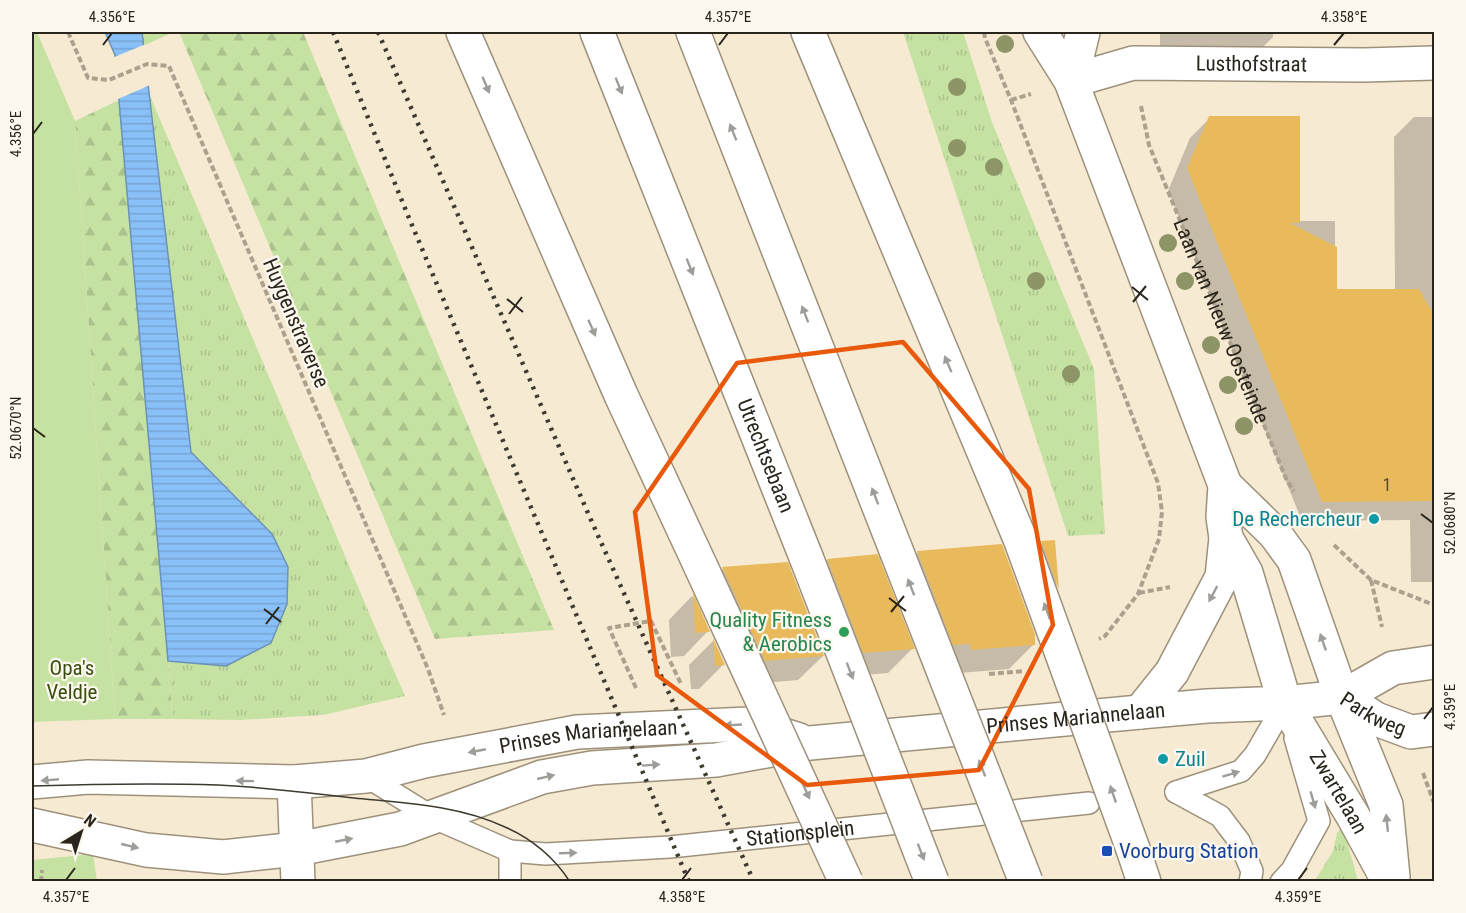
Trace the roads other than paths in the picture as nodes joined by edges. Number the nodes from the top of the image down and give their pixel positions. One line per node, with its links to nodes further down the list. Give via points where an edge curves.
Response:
1 (463, 32): 27 (main road, one-way to 27, bridge, via 621,395)
2 (597, 32): 28 (main road, Utrechtsebaan, one-way to 28, bridge)
3 (693, 32): 29 (main road, one-way to 3, bridge)
4 (808, 32): 30 (main road, one-way to 4, bridge, via 1021,541)
5 (1040, 32): 8 (main road)
6 (1083, 32): 8 (main road)
7 (1434, 63): 8 (main road, Lusthofstraat, via 1133,63)
8 (1071, 81): 9 (main road)
9 (1225, 485): 10 (main road); 12 (main road, one-way to 9, via 1294,560 1275,534)
10 (1226, 538): 13 (main road, via 1246,573); 14 (main road, one-way to 14, via 1222,577 1172,672)
11 (1434, 662): 12 (main road, Parkweg, via 1393,668)
12 (1342, 697): 13 (main road, Prinses Mariannelaan); 15 (main road, Parkweg, via 1376,719 1411,732); 34 (main road, Zwartelaan, one-way to 12, via 1386,805)
13 (1285, 703): 14 (main road, Prinses Mariannelaan); 31 (lane, one-way to 13, via 1252,871 1239,841 1220,816 1176,792 1241,771 1255,755); 32 (lane, one-way to 32, via 1319,821); 33 (main road, Zwartelaan)
14 (1140, 712): 16 (main road, Prinses Mariannelaan)
15 (1434, 729)
16 (810, 743): 17 (main road, Prinses Mariannelaan, one-way to 17, via 748,724 577,732); 21 (main road, Prinses Mariannelaan, one-way to 16, via 542,777 592,768 716,760)
17 (366, 776): 19 (main road, Prinses Mariannelaan); 21 (lane)
18 (32, 782): 19 (main road, Prinses Mariannelaan, one-way to 18, via 88,777)
19 (294, 782): 23 (main road)
20 (1089, 803): 24 (lane, Stationsplein, one-way to 20, via 546,854 628,850)
21 (432, 817): 23 (main road, Prinses Mariannelaan, one-way to 21, via 400,829); 24 (lane, Stationsplein)
22 (32, 825): 23 (main road, Prinses Mariannelaan, one-way to 23, via 146,850 223,857)
23 (297, 849): 25 (main road)
24 (510, 851): 26 (lane)
25 (298, 882)
26 (510, 882)
27 (846, 882)
28 (932, 882)
29 (1026, 882)
30 (1144, 882)
31 (1250, 882)
32 (1281, 882)
33 (1389, 882)
34 (1393, 882)

